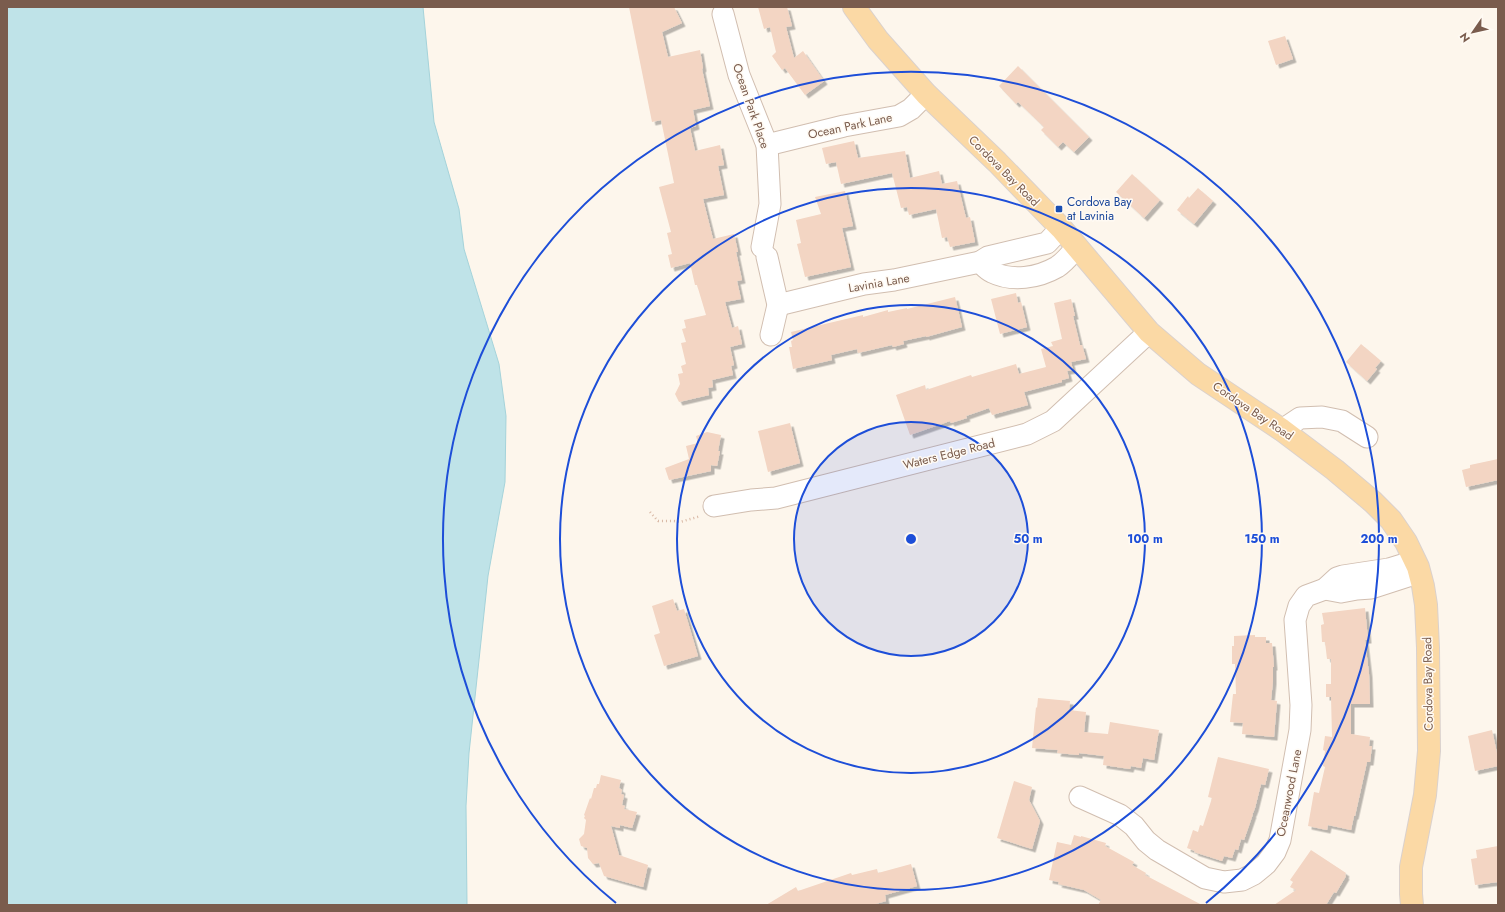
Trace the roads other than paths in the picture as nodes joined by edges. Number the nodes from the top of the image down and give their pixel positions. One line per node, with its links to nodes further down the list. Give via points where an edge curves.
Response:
1 (854, 7): 3 (main road, Cordova Bay Road, via 878,40)
2 (723, 14): 4 (street, Ocean Park Place, via 739,76)
3 (926, 94): 4 (street, Ocean Park Lane, via 911,110 899,116); 5 (main road, Cordova Bay Road)
4 (766, 145): 8 (street, Ocean Park Place, via 770,204 765,252)
5 (1061, 228): 6 (main road, Cordova Bay Road); 7 (street, Lavinia Lane, via 1047,243 988,257)
6 (1077, 247): 7 (street, via 1058,266 1029,278 1012,278 991,272); 9 (main road, Cordova Bay Road)
7 (980, 262): 8 (street, Lavinia Lane, via 864,284)
8 (778, 305): 10 (street)
9 (1149, 332): 11 (main road, Cordova Bay Road, via 1198,374); 13 (street, Waters Edge Road, via 1053,421 1027,434 776,498)
10 (771, 335)
11 (1282, 430): 12 (street, via 1300,418 1322,418 1342,421); 14 (main road, Cordova Bay Road, via 1373,502 1406,542)
12 (1367, 437)
13 (714, 506)
14 (1417, 567): 15 (street, Oceanwood Lane, via 1343,576 1337,578 1326,589 1306,596 1299,606 1295,620 1301,705 1300,730 1280,840 1266,864 1254,874 1242,880 1224,882 1205,878 1157,850 1120,815); 16 (main road, Cordova Bay Road, via 1426,605 1429,751 1425,795)
15 (1080, 797)
16 (1412, 867): 17 (main road); 18 (main road, Cordova Bay Road)
17 (1396, 905)
18 (1412, 905)

